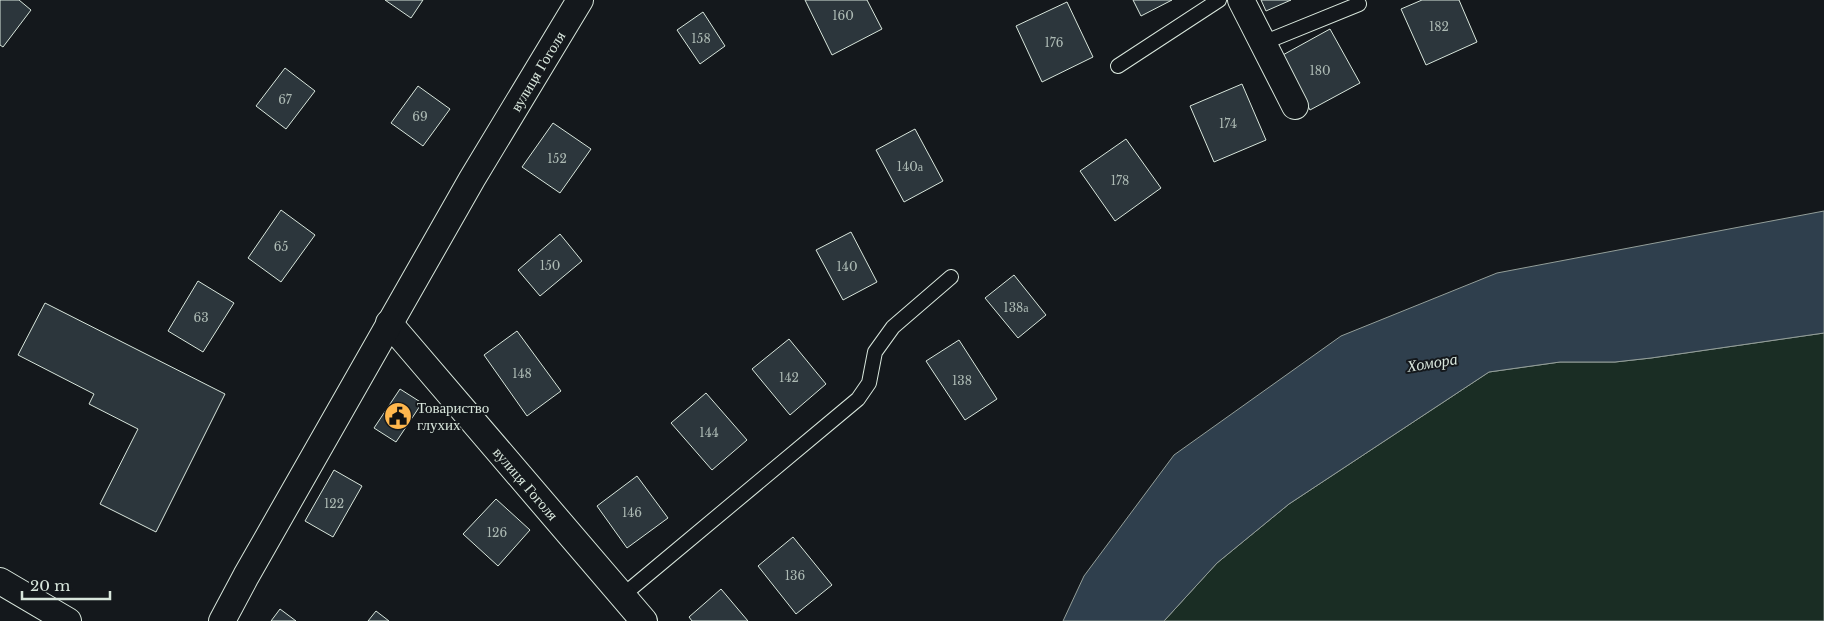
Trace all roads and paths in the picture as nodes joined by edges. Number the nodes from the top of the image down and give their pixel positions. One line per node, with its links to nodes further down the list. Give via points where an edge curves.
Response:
1 (580, 0): 9 (street, вулиця Гоголя)
2 (1219, 0): 6 (lane)
3 (1241, 0): 5 (street)
4 (1359, 4): 5 (lane)
5 (1262, 43): 7 (street)
6 (1118, 66)
7 (1295, 106)
8 (951, 276): 11 (lane, via 894,327 875,352 869,383 858,399)
9 (389, 323): 11 (street, вулиця Гоголя); 13 (street, вулиця Гоголя)
10 (0, 581): 12 (street)
11 (622, 596): 14 (street, вулиця Гоголя)
12 (68, 621)
13 (222, 621)
14 (644, 621)

